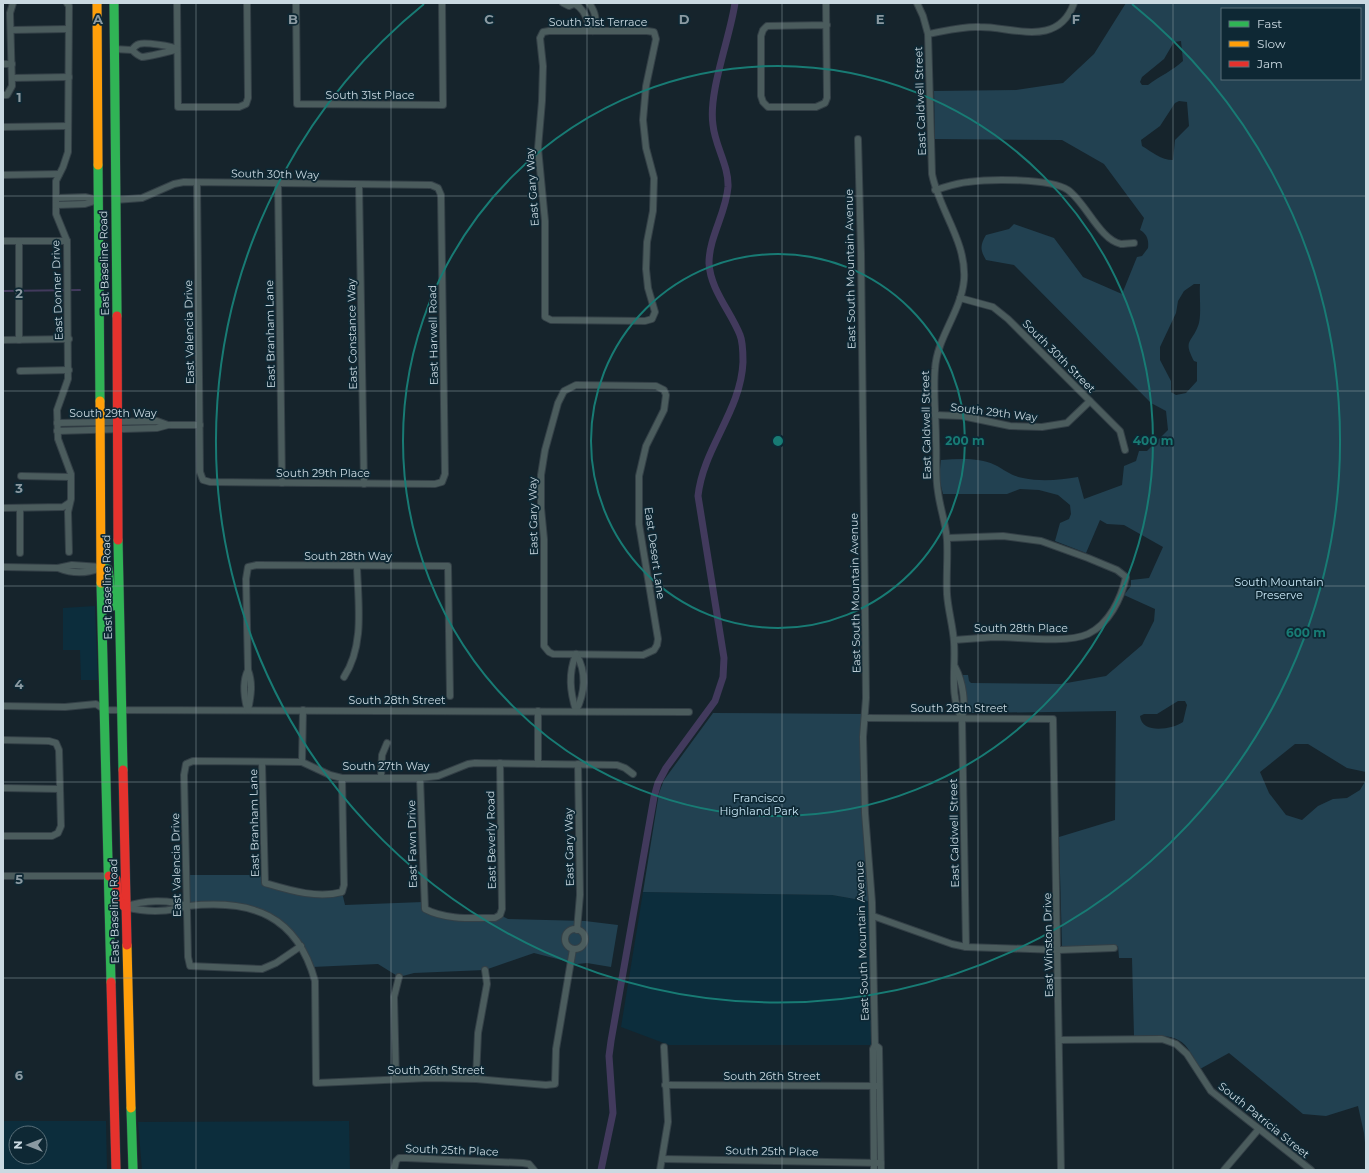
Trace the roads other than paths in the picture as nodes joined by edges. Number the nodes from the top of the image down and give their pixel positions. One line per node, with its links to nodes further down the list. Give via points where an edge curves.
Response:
1 (13, 3): 16 (street)
2 (67, 3): 18 (street, East Donner Drive)
3 (97, 3): 23 (main road, East Baseline Road)
4 (114, 3): 24 (main road, East Baseline Road)
5 (177, 3): 26 (street)
6 (247, 3): 26 (street, via 246,104 239,107 178,107)
7 (296, 3): 8 (street, South 31st Place, via 297,104 443,105)
8 (442, 3)
9 (563, 3): 10 (street, via 569,6)
10 (576, 3): 20 (street, via 585,13 587,23)
11 (589, 3): 20 (street, via 596,20)
12 (826, 3): 17 (street)
13 (916, 3): 22 (street, East Caldwell Street)
14 (1074, 3): 22 (street, via 1066,19 1049,30 1023,32 980,27)
15 (3, 16): 16 (street)
16 (10, 16): 19 (street)
17 (827, 25): 17 (street, via 825,103 816,107 768,107 761,96 763,30 767,26)
18 (68, 29): 19 (street); 29 (street, East Donner Drive)
19 (11, 30): 28 (street)
20 (593, 31): 21 (street, South 31st Terrace); 55 (street, South 31st Terrace, via 654,32 656,39 646,86 643,120 646,148 654,178 654,211 647,242 646,269 655,312 652,319 644,321 551,320)
21 (542, 32): 55 (street, East Gary Way, via 542,101 538,148 546,229)
22 (928, 34): 41 (street, East Caldwell Street, via 932,174)
23 (97, 49): 24 (main road); 44 (main road, East Baseline Road)
24 (114, 49): 25 (street); 45 (main road, East Baseline Road)
25 (132, 50): 26 (street, via 143,57); 26 (street, via 136,45 144,43 172,46)
26 (177, 50)
27 (3, 64): 28 (street)
28 (12, 64): 30 (street)
29 (68, 77): 30 (street); 32 (street, East Donner Drive)
30 (12, 78): 31 (street, via 10,92)
31 (3, 95)
32 (68, 126): 33 (street); 35 (street, East Donner Drive, via 68,152)
33 (3, 127)
34 (858, 140): 108 (street, East South Mountain Avenue)
35 (59, 174): 36 (street); 42 (street, East Donner Drive, via 56,181)
36 (3, 175)
37 (197, 183): 38 (street, South 30th Way); 45 (street, South 30th Way, via 174,184 142,198); 67 (street, East Valencia Drive)
38 (278, 184): 39 (street, South 30th Way); 76 (street, East Branham Lane)
39 (359, 185): 40 (street, South 30th Way, via 431,185); 77 (street, East Constance Way)
40 (438, 188): 75 (street, East Harwell Road, via 441,195 445,474)
41 (935, 190): 51 (street, via 969,182 1051,183 1077,198 1111,240 1121,244); 54 (street, East Caldwell Street, via 961,250 964,280)
42 (56, 198): 43 (street); 46 (street, East Donner Drive)
43 (72, 198): 44 (street); 47 (street)
44 (98, 200): 45 (main road); 47 (street); 68 (main road, East Baseline Road)
45 (115, 200): 66 (main road, East Baseline Road)
46 (56, 205): 47 (street); 50 (street, East Donner Drive, via 56,214)
47 (73, 205)
48 (3, 241): 49 (street)
49 (19, 241): 50 (street); 52 (street)
50 (67, 241): 56 (street, East Donner Drive)
51 (1134, 243)
52 (19, 286)
53 (19, 294): 58 (street)
54 (960, 298): 62 (street, South 30th Street, via 993,308 1008,319); 63 (street, East Caldwell Street, via 938,353 935,368)
55 (545, 317)
56 (69, 339): 58 (street); 59 (street, East Donner Drive)
57 (3, 340): 58 (street)
58 (19, 340)
59 (68, 370): 60 (street); 65 (street, East Donner Drive, via 68,381 57,410)
60 (20, 371)
61 (570, 386): 92 (street, East Gary Way, via 564,391 558,403 541,475 544,539 543,641 546,650 553,654); 92 (street, East Desert Lane, via 656,386 664,390 667,400 646,446 639,476 639,524 657,645 654,650 643,654)
62 (1090, 401): 63 (street, South 29th Way, via 1067,424 1042,427 1010,426 962,416); 71 (street, South 30th Street, via 1120,431)
63 (936, 415): 81 (street, East Caldwell Street, via 938,491)
64 (74, 422): 65 (street, South 29th Way); 68 (street, South 29th Way); 69 (street)
65 (57, 423): 70 (street, East Donner Drive)
66 (117, 425): 67 (street, South 29th Way, via 147,424 157,428 168,425); 68 (street); 90 (main road, East Baseline Road)
67 (200, 425): 74 (street, East Valencia Drive, via 200,472)
68 (100, 426): 69 (street); 87 (main road, East Baseline Road)
69 (75, 430): 70 (street)
70 (58, 431): 73 (street, East Donner Drive, via 58,439)
71 (1125, 450)
72 (21, 476): 73 (street)
73 (71, 477): 78 (street, East Donner Drive)
74 (203, 480): 76 (street, South 29th Place)
75 (442, 482): 77 (street, South 29th Place)
76 (282, 483): 77 (street, South 29th Place)
77 (364, 484)
78 (69, 503): 80 (street, via 63,507); 82 (street, East Donner Drive)
79 (3, 508): 80 (street)
80 (20, 508): 83 (street)
81 (947, 538): 91 (street, East Caldwell Street, via 947,594); 91 (street, South 28th Place, via 1003,536 1041,541 1117,570 1126,577 1114,610 1100,626 1088,634 1073,638 994,637)
82 (69, 552)
83 (20, 553)
84 (76, 566): 87 (street); 88 (street); 89 (street)
85 (357, 566): 94 (street, via 357,644); 99 (street, South 28th Way, via 448,566); 103 (street, South 28th Way, via 248,567 248,670 251,679)
86 (3, 567): 88 (street)
87 (101, 567): 89 (street, via 89,573); 90 (main road, via 108,569 110,574 112,604); 101 (main road, East Baseline Road)
88 (58, 568): 89 (street)
89 (76, 572)
90 (119, 621): 102 (main road, East Baseline Road)
91 (954, 640): 93 (street, East Caldwell Street)
92 (576, 654): 95 (street, via 581,663); 97 (street)
93 (956, 667): 96 (street, East Caldwell Street); 98 (street, East Caldwell Street)
94 (344, 677)
95 (583, 683): 97 (street); 106 (street, via 581,702)
96 (961, 683): 98 (street); 109 (street, East Caldwell Street, via 964,708)
97 (570, 684): 106 (street)
98 (954, 684): 109 (street, East Caldwell Street, via 956,709)
99 (450, 696)
100 (3, 706): 101 (street, South 28th Street, via 65,707 96,704)
101 (105, 710): 102 (street, South 28th Street); 128 (main road, East Baseline Road)
102 (121, 710): 103 (street, South 28th Street); 126 (main road, East Baseline Road)
103 (248, 710): 104 (street, South 28th Street)
104 (303, 710): 105 (street, South 28th Street); 113 (street)
105 (538, 711): 106 (street, South 28th Street); 117 (street)
106 (576, 711): 107 (street, South 28th Street)
107 (689, 712)
108 (865, 718): 109 (street, South 28th Street); 132 (street, East South Mountain Avenue, via 865,830)
109 (962, 719): 110 (street, South 28th Street); 136 (street, East Caldwell Street)
110 (1053, 719): 139 (street, East Winston Drive)
111 (3, 740): 124 (street, via 56,743 59,750)
112 (387, 744): 120 (street, via 382,755)
113 (302, 762): 114 (street, South 27th Way); 121 (street, South 27th Way)
114 (262, 763): 115 (street, South 27th Way, via 194,761); 121 (street, East Branham Lane, via 265,883 309,894 336,894 342,892 344,885)
115 (186, 764): 129 (street, East Valencia Drive, via 184,775)
116 (500, 764): 117 (street, South 27th Way); 122 (street, South 27th Way, via 468,764 438,776); 131 (street, East Beverly Road, via 500,915 495,918 457,918)
117 (538, 764): 118 (street, South 27th Way)
118 (578, 764): 119 (street, South 27th Way, via 617,765); 134 (street, East Gary Way, via 580,895)
119 (633, 774)
120 (381, 777): 121 (street, South 27th Way); 122 (street, South 27th Way)
121 (342, 778)
122 (420, 778): 131 (street, East Fawn Drive)
123 (3, 788): 124 (street)
124 (60, 789): 125 (street, via 61,826 58,833 52,836)
125 (3, 836)
126 (124, 859): 128 (main road, via 119,868); 130 (main road, East Baseline Road)
127 (3, 876): 128 (street)
128 (109, 876): 130 (main road, via 116,879 118,900); 133 (main road, East Baseline Road)
129 (187, 906): 130 (street, via 177,902 137,903); 135 (street, via 238,906 258,910 281,924); 135 (street, East Valencia Drive, via 190,966 262,969)
130 (125, 907): 133 (main road); 143 (main road, East Baseline Road)
131 (425, 909)
132 (873, 916): 136 (street); 149 (street, East South Mountain Avenue, via 873,1049)
133 (110, 926): 142 (main road, East Baseline Road)
134 (577, 930): 138 (street, via 571,931 566,937 567,945); 138 (street, East Gary Way, via 584,936 584,942 581,947)
135 (301, 946): 146 (street, South 26th Street, via 312,968 315,981 316,1083)
136 (966, 947): 139 (street)
137 (1114, 948): 139 (street)
138 (573, 949): 147 (street, South 26th Street, via 556,1049 555,1084)
139 (1059, 950): 144 (street, East Winston Drive)
140 (485, 970): 147 (street, via 487,984 478,1033)
141 (399, 977): 146 (street, via 394,997)
142 (113, 1037): 143 (main road); 155 (main road, East Baseline Road)
143 (128, 1038): 152 (main road, East Baseline Road)
144 (1060, 1040): 150 (street, South Patricia Street, via 1162,1039 1176,1044 1187,1054 1211,1091); 159 (street, East Winston Drive)
145 (664, 1047): 148 (street)
146 (396, 1079): 147 (street, South 26th Street)
147 (476, 1079)
148 (665, 1085): 149 (street, South 26th Street); 151 (street, via 668,1122)
149 (876, 1086): 153 (street, East South Mountain Avenue); 154 (street, East South Mountain Avenue)
150 (1258, 1130): 160 (street); 161 (street, South Patricia Street)
151 (663, 1159): 153 (street, South 25th Place); 158 (street)
152 (133, 1167): 155 (main road)
153 (874, 1167): 154 (street, South 25th Place)
154 (881, 1167)
155 (116, 1168)
156 (533, 1168): 157 (street, South 25th Place, via 523,1162 510,1161 399,1158)
157 (394, 1170)
158 (660, 1170)
159 (1062, 1170)
160 (1224, 1170)
161 (1311, 1170)

